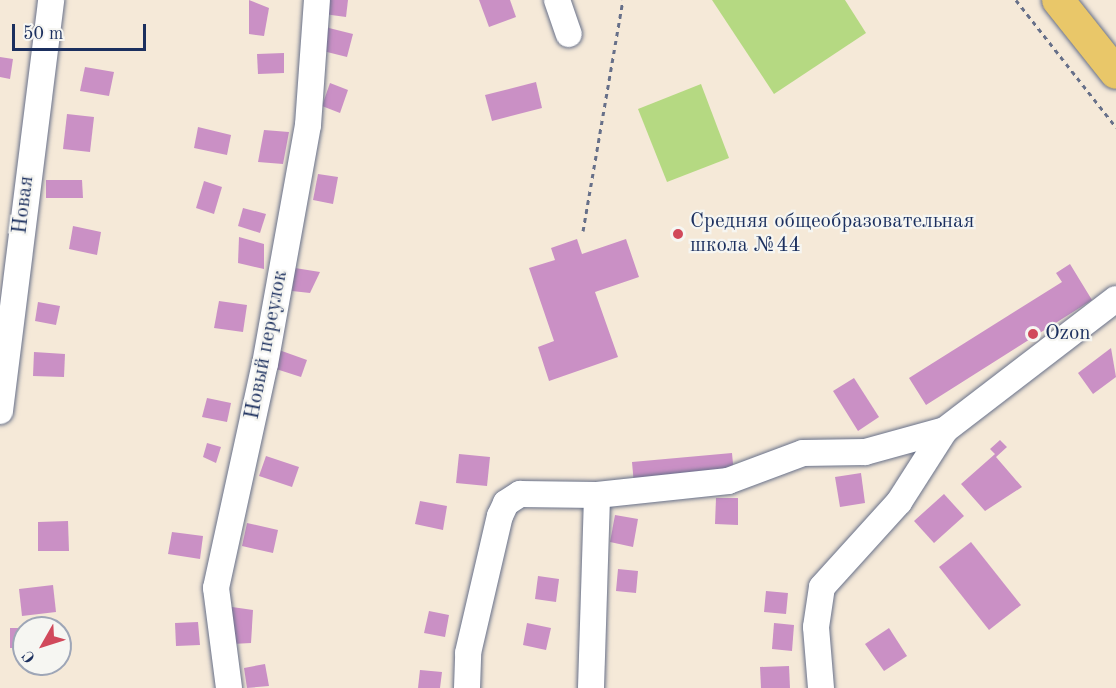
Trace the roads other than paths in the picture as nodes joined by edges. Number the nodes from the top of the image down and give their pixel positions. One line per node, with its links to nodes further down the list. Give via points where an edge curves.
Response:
1 (51, 0): 10 (street, Новая)
2 (317, 0): 13 (street, Новый переулок, via 308,125 265,364 216,588)
3 (557, 0): 6 (street)
4 (1059, 0): 8 (main road)
5 (1084, 0): 7 (main road)
6 (569, 34)
7 (1116, 41)
8 (1116, 73)
9 (1116, 299): 11 (street)
10 (0, 411)
11 (945, 430): 12 (street, via 865,453 803,453 728,481); 16 (street, via 899,502 822,587 816,627)
12 (597, 495): 14 (street, via 520,494 506,503 468,653); 15 (street)
13 (229, 688)
14 (467, 688)
15 (591, 688)
16 (821, 688)

